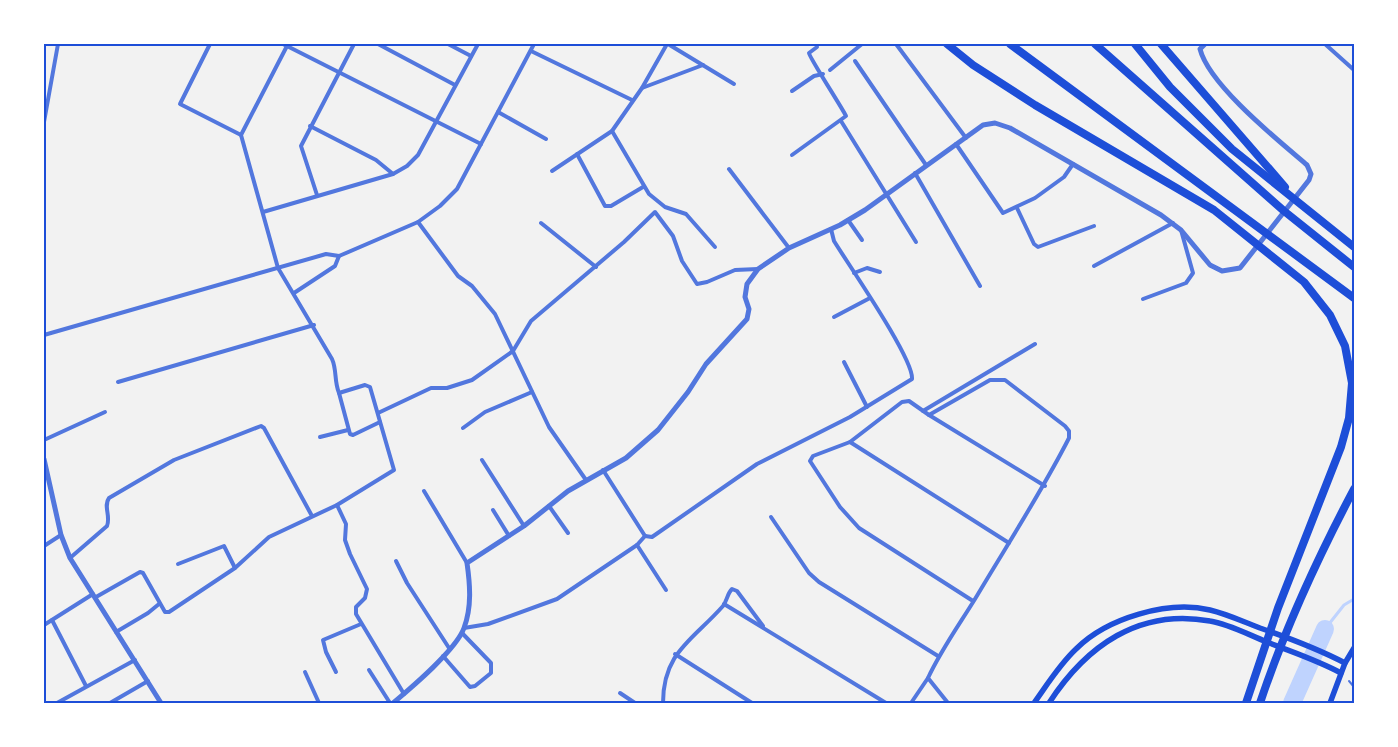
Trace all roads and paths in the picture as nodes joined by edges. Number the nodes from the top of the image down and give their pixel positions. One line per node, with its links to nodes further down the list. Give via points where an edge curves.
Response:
1 (58, 44): 38 (street)
2 (210, 44): 41 (street, via 180,104)
3 (286, 44): 28 (street); 41 (street)
4 (354, 44): 28 (street)
5 (378, 44): 21 (street)
6 (389, 44): 21 (street)
7 (448, 44): 23 (street)
8 (478, 44): 23 (street)
9 (534, 44): 22 (street)
10 (667, 44): 25 (street); 32 (street)
11 (862, 44): 26 (street)
12 (896, 44): 42 (street)
13 (947, 44): 172 (highway, via 1035,105 1214,210 1304,282 1330,316 1345,346 1352,383 1341,447 1278,608)
14 (1010, 44): 83 (highway)
15 (1095, 44): 75 (highway, via 1284,211)
16 (1135, 44): 57 (highway, via 1170,87 1232,150)
17 (1161, 44): 57 (highway)
18 (1205, 44): 66 (street, via 1200,49 1202,56 1224,86 1257,123 1307,165 1311,174 1240,268 1230,271 1216,269)
19 (1325, 44): 27 (street)
20 (817, 47): 29 (street, via 808,54)
21 (387, 48): 31 (street)
22 (530, 51): 34 (street); 35 (street)
23 (471, 56): 31 (street)
24 (856, 61): 49 (street)
25 (704, 65): 30 (street); 32 (street)
26 (830, 70)
27 (1354, 70)
28 (338, 72): 36 (street); 39 (street)
29 (822, 74): 33 (street); 37 (street, via 846,116)
30 (734, 84)
31 (454, 85): 36 (street)
32 (642, 88): 34 (street)
33 (792, 90)
34 (632, 100): 40 (street)
35 (498, 112): 43 (street); 44 (street)
36 (435, 121): 44 (street); 53 (street, via 418,155)
37 (840, 121): 47 (street); 55 (street)
38 (44, 122)
39 (310, 126): 53 (street, via 376,160); 56 (street, via 301,146)
40 (612, 131): 46 (street); 54 (street)
41 (241, 135): 59 (street)
42 (966, 138): 45 (street); 48 (street, via 983,125 995,123 1010,128)
43 (546, 140)
44 (481, 144): 61 (street, via 457,189)
45 (956, 144): 49 (street); 58 (street, via 1001,211 1006,214)
46 (577, 154): 51 (street); 54 (street, via 605,206 611,206)
47 (792, 155)
48 (1073, 164): 58 (street, via 1064,178); 63 (street)
49 (926, 165): 52 (street)
50 (729, 169): 71 (street)
51 (552, 171)
52 (915, 173): 55 (street); 80 (street)
53 (393, 174): 56 (street)
54 (643, 187): 69 (street, via 660,204 686,214)
55 (887, 193): 60 (street); 68 (street)
56 (317, 195): 59 (street)
57 (1294, 198): 70 (highway)
58 (1017, 208): 64 (street, via 1038,247)
59 (263, 212): 76 (street)
60 (848, 220): 65 (street); 67 (street)
61 (418, 222): 72 (street); 89 (street, via 458,276 477,291 495,314)
62 (541, 223): 74 (street)
63 (1173, 223): 66 (street); 73 (street)
64 (1094, 226)
65 (831, 229): 71 (street); 79 (street, via 834,241)
66 (1181, 230): 84 (street, via 1193,273 1191,279)
67 (862, 240)
68 (916, 242)
69 (715, 247)
70 (1354, 247)
71 (789, 248): 77 (street)
72 (339, 256): 76 (street, via 326,254); 81 (street, via 335,266)
73 (1094, 266)
74 (596, 267): 77 (street, via 655,212 673,236 682,261 697,284 735,270); 89 (street, via 530,321)
75 (1354, 267)
76 (278, 268): 81 (street); 87 (street)
77 (758, 269): 107 (street, via 747,284 745,297 749,309 739,330 706,364 658,430 626,458)
78 (880, 272): 79 (street, via 867,268)
79 (854, 273): 82 (street)
80 (980, 286)
81 (294, 293): 86 (street)
82 (870, 298): 85 (street); 94 (street, via 903,350 912,379)
83 (1354, 298)
84 (1143, 299)
85 (834, 317)
86 (314, 325): 91 (street); 92 (street, via 335,366 335,384)
87 (44, 335)
88 (1035, 344): 95 (street)
89 (513, 352): 93 (street); 97 (street, via 472,380 447,388 432,388)
90 (844, 362): 94 (street)
91 (118, 382)
92 (339, 392): 97 (street, via 365,385 370,387); 101 (street)
93 (532, 392): 100 (street, via 485,412); 108 (street, via 549,427)
94 (867, 407): 121 (street, via 757,464 652,537)
95 (922, 411): 98 (street); 104 (street, via 908,401 902,402)
96 (105, 412): 103 (street)
97 (378, 413): 99 (street)
98 (929, 415): 109 (street); 109 (street, via 990,380 1005,380 1069,431 1069,438)
99 (380, 422): 101 (street, via 353,435); 112 (street, via 394,470)
100 (463, 428)
101 (348, 430): 102 (street)
102 (320, 437)
103 (44, 440)
104 (850, 442): 122 (street); 132 (street, via 813,456 810,461 840,507 859,528)
105 (44, 459): 119 (street)
106 (482, 460): 117 (street)
107 (603, 470): 108 (street); 121 (street)
108 (586, 480): 113 (street)
109 (1045, 486): 122 (street)
110 (1354, 489): 173 (highway, via 1292,615)
111 (424, 491): 127 (street)
112 (337, 506): 115 (street); 136 (street, via 346,524 345,540 367,593 356,611)
113 (549, 506): 117 (street); 118 (street)
114 (493, 510): 120 (street)
115 (312, 516): 125 (street, via 260,426 174,460 109,498 106,502 107,526); 129 (street, via 269,537)
116 (771, 517): 145 (street, via 809,573 819,582)
117 (524, 526): 120 (street)
118 (568, 533)
119 (61, 535): 124 (street); 125 (street)
120 (509, 536): 127 (street)
121 (645, 536): 123 (street)
122 (1009, 543): 132 (street)
123 (637, 545): 130 (street); 139 (street, via 557,599)
124 (44, 546)
125 (70, 558): 131 (street)
126 (396, 561): 141 (street)
127 (467, 563): 139 (street, via 471,588)
128 (178, 564): 129 (street, via 224,546)
129 (236, 568): 133 (street, via 169,612)
130 (666, 590)
131 (95, 596): 133 (street, via 140,572); 135 (street); 140 (street)
132 (973, 601): 145 (street)
133 (159, 604): 140 (street)
134 (724, 604): 138 (street); 138 (street, via 729,592 735,590); 143 (street)
135 (52, 620): 137 (street); 155 (street)
136 (361, 624): 150 (street, via 323,640); 158 (street)
137 (44, 625)
138 (764, 627): 167 (street)
139 (463, 630): 141 (street); 144 (street, via 491,663 491,674 470,687)
140 (116, 632): 146 (street)
141 (449, 648): 144 (street)
142 (1354, 648): 147 (main road)
143 (675, 654): 165 (street, via 663,685); 166 (street)
144 (442, 656): 158 (street)
145 (938, 656): 152 (street)
146 (135, 660): 154 (street); 155 (street)
147 (1345, 663): 151 (main road); 170 (main road, via 1301,643 1210,610 1183,606 1157,609 1098,632 1076,648)
148 (369, 670): 163 (street)
149 (305, 672): 162 (street)
150 (336, 672)
151 (1341, 673): 171 (main road, via 1212,621 1160,620 1132,628 1091,652); 174 (main road)
152 (928, 678): 168 (street); 169 (street)
153 (1349, 681): 156 (lane)
154 (148, 682): 160 (street); 161 (street)
155 (86, 686): 159 (street)
156 (1354, 687)
157 (620, 693): 164 (street)
158 (404, 694): 163 (street)
159 (57, 703)
160 (110, 703)
161 (161, 703)
162 (319, 703)
163 (391, 703)
164 (635, 703)
165 (662, 703)
166 (752, 703)
167 (886, 703)
168 (911, 703)
169 (948, 703)
170 (1034, 703)
171 (1049, 703)
172 (1246, 703)
173 (1260, 703)
174 (1330, 703)

